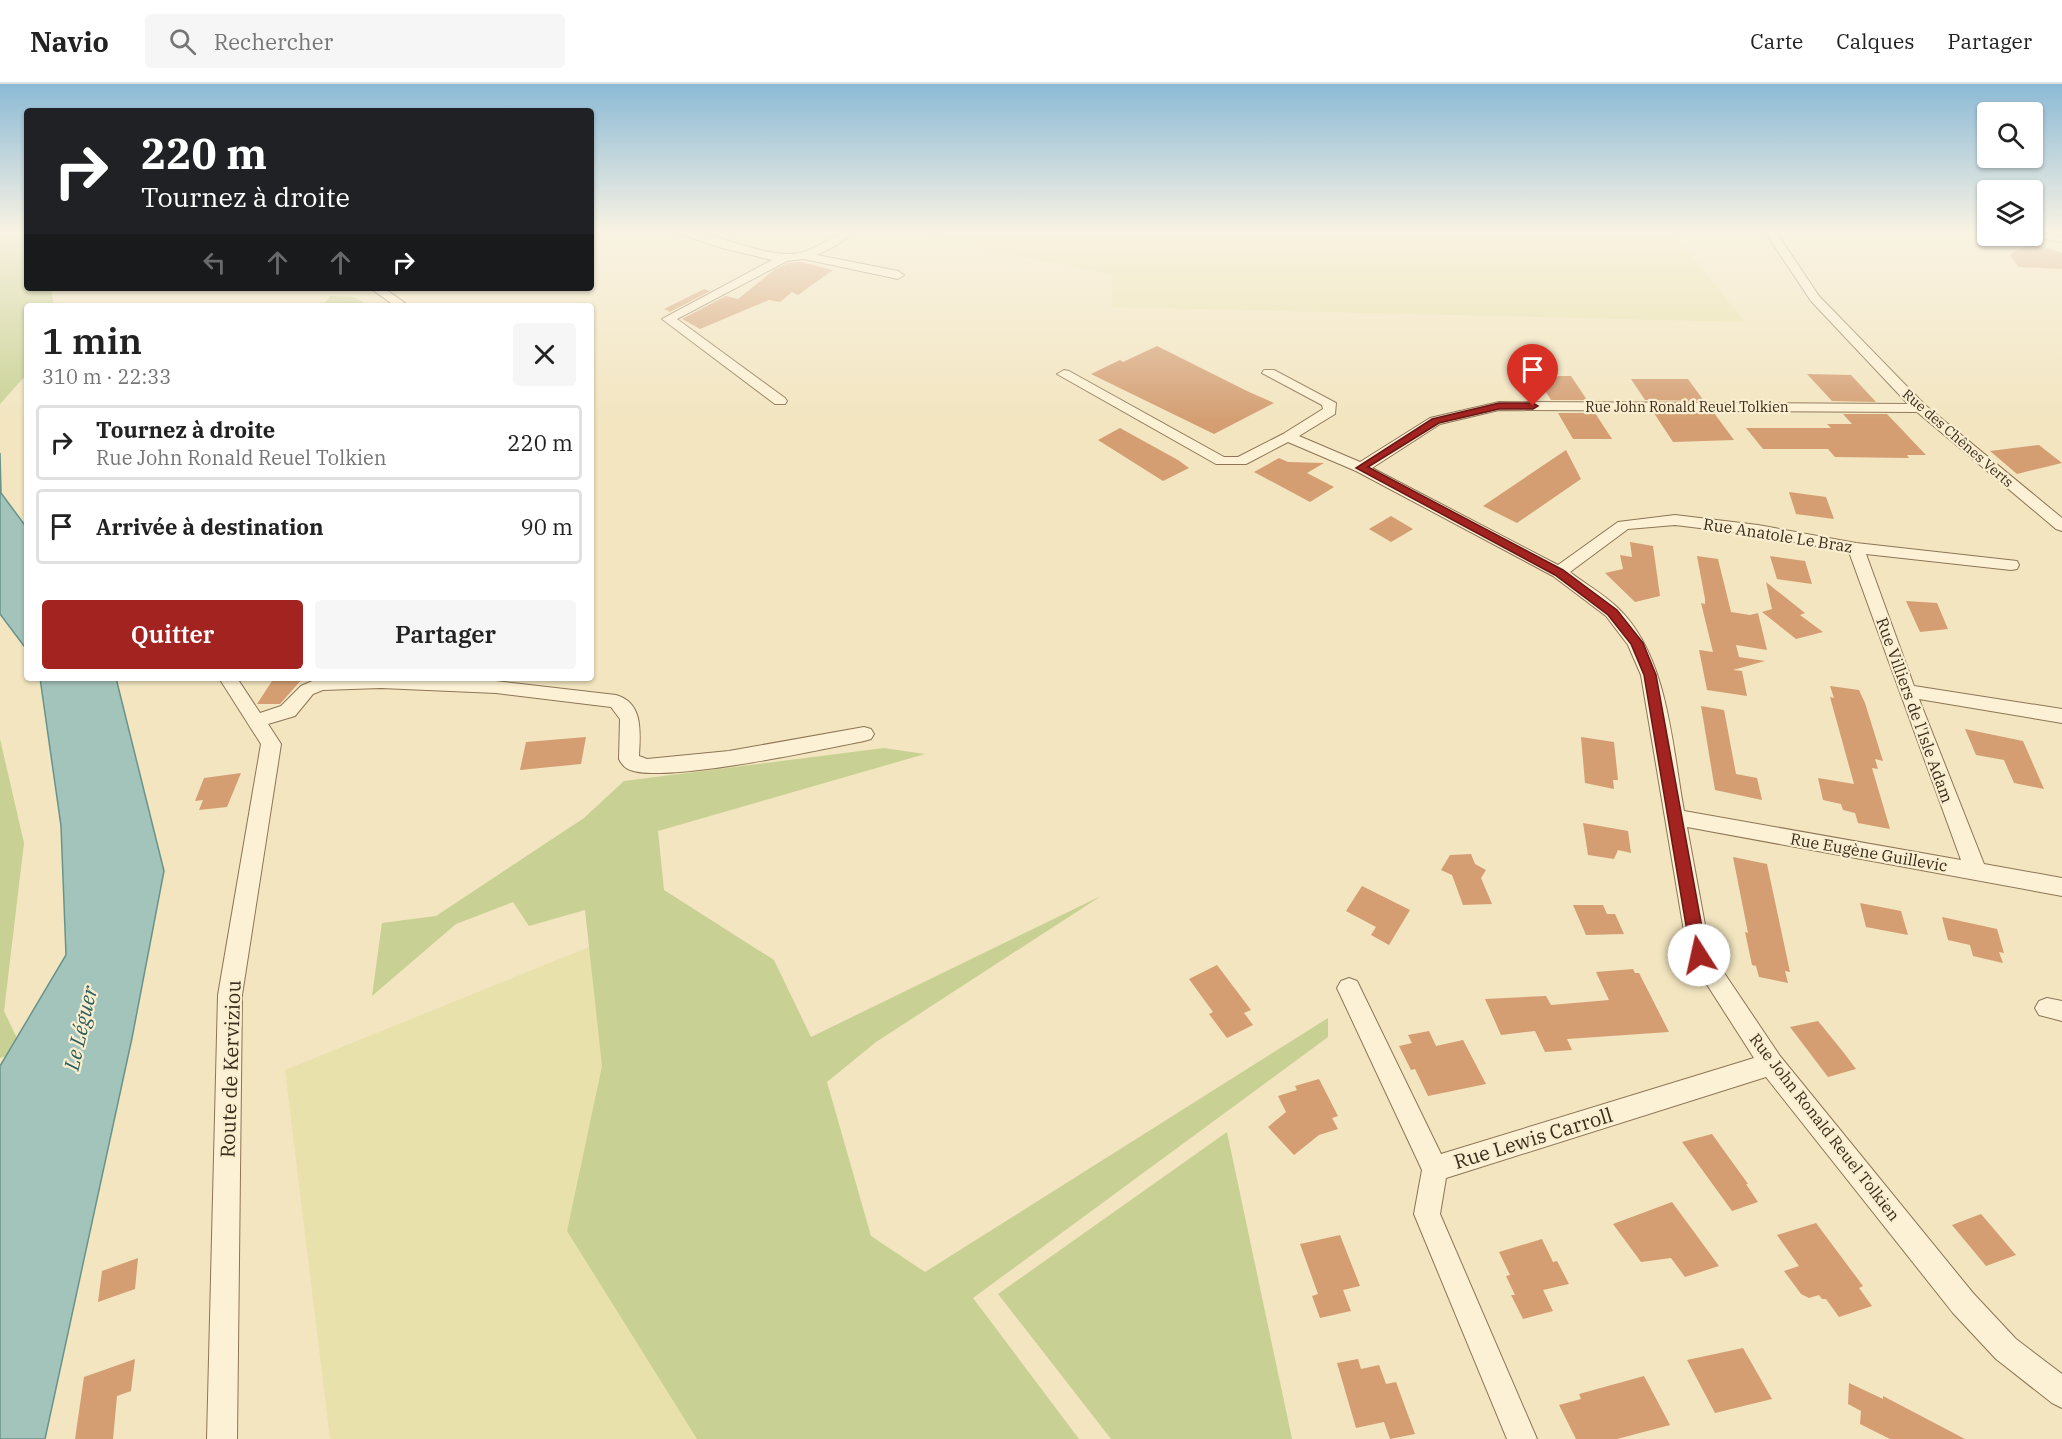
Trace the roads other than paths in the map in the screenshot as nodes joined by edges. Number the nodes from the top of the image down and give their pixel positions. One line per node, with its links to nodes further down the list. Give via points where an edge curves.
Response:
1 (713, 295): 5 (street, via 668,319)
2 (1813, 295): 6 (street, Rue des Chênes Verts)
3 (1269, 373): 7 (street, via 1329,403 1330,411)
4 (1064, 374): 7 (street, via 1221,461 1241,461)
5 (780, 401)
6 (1920, 408): 8 (street, Rue John Ronald Reuel Tolkien, via 1499,406 1436,421); 9 (street, Rue des Chênes Verts)
7 (1288, 437): 8 (street, Rue John Ronald Reuel Tolkien)
8 (1361, 468): 12 (street, Rue John Ronald Reuel Tolkien)
9 (2062, 526)
10 (1856, 548): 11 (street, Rue Anatole Le Braz); 12 (street, Rue Anatole Le Braz, via 1675,520 1624,525); 14 (street, Rue Villiers de l'Isle Adam)
11 (2011, 565)
12 (1559, 572): 18 (street, Rue John Ronald Reuel Tolkien, via 1612,612 1636,643 1650,675)
13 (230, 681): 16 (street, Route de Kerviziou)
14 (1907, 691): 15 (street); 19 (street, Rue Villiers de l'Isle Adam)
15 (2062, 716)
16 (258, 720): 17 (street, via 288,711 307,690 320,684 381,682 496,687 616,701 630,713 629,759 647,766 794,749); 25 (street, Route de Kerviziou, via 271,744 230,994)
17 (864, 734)
18 (1675, 817): 19 (street, Rue Eugène Guillevic); 22 (street, Rue John Ronald Reuel Tolkien, via 1699,955)
19 (1976, 872): 20 (street, Rue Eugène Guillevic)
20 (2062, 887)
21 (1349, 988): 23 (street)
22 (1771, 1064): 23 (street, Rue Lewis Carroll); 24 (street, Rue John Ronald Reuel Tolkien, via 1963,1303 2006,1349)
23 (1435, 1169): 26 (street, Rue Lewis Carroll, via 1427,1214)
24 (2062, 1393)
25 (222, 1439)
26 (1522, 1439)

